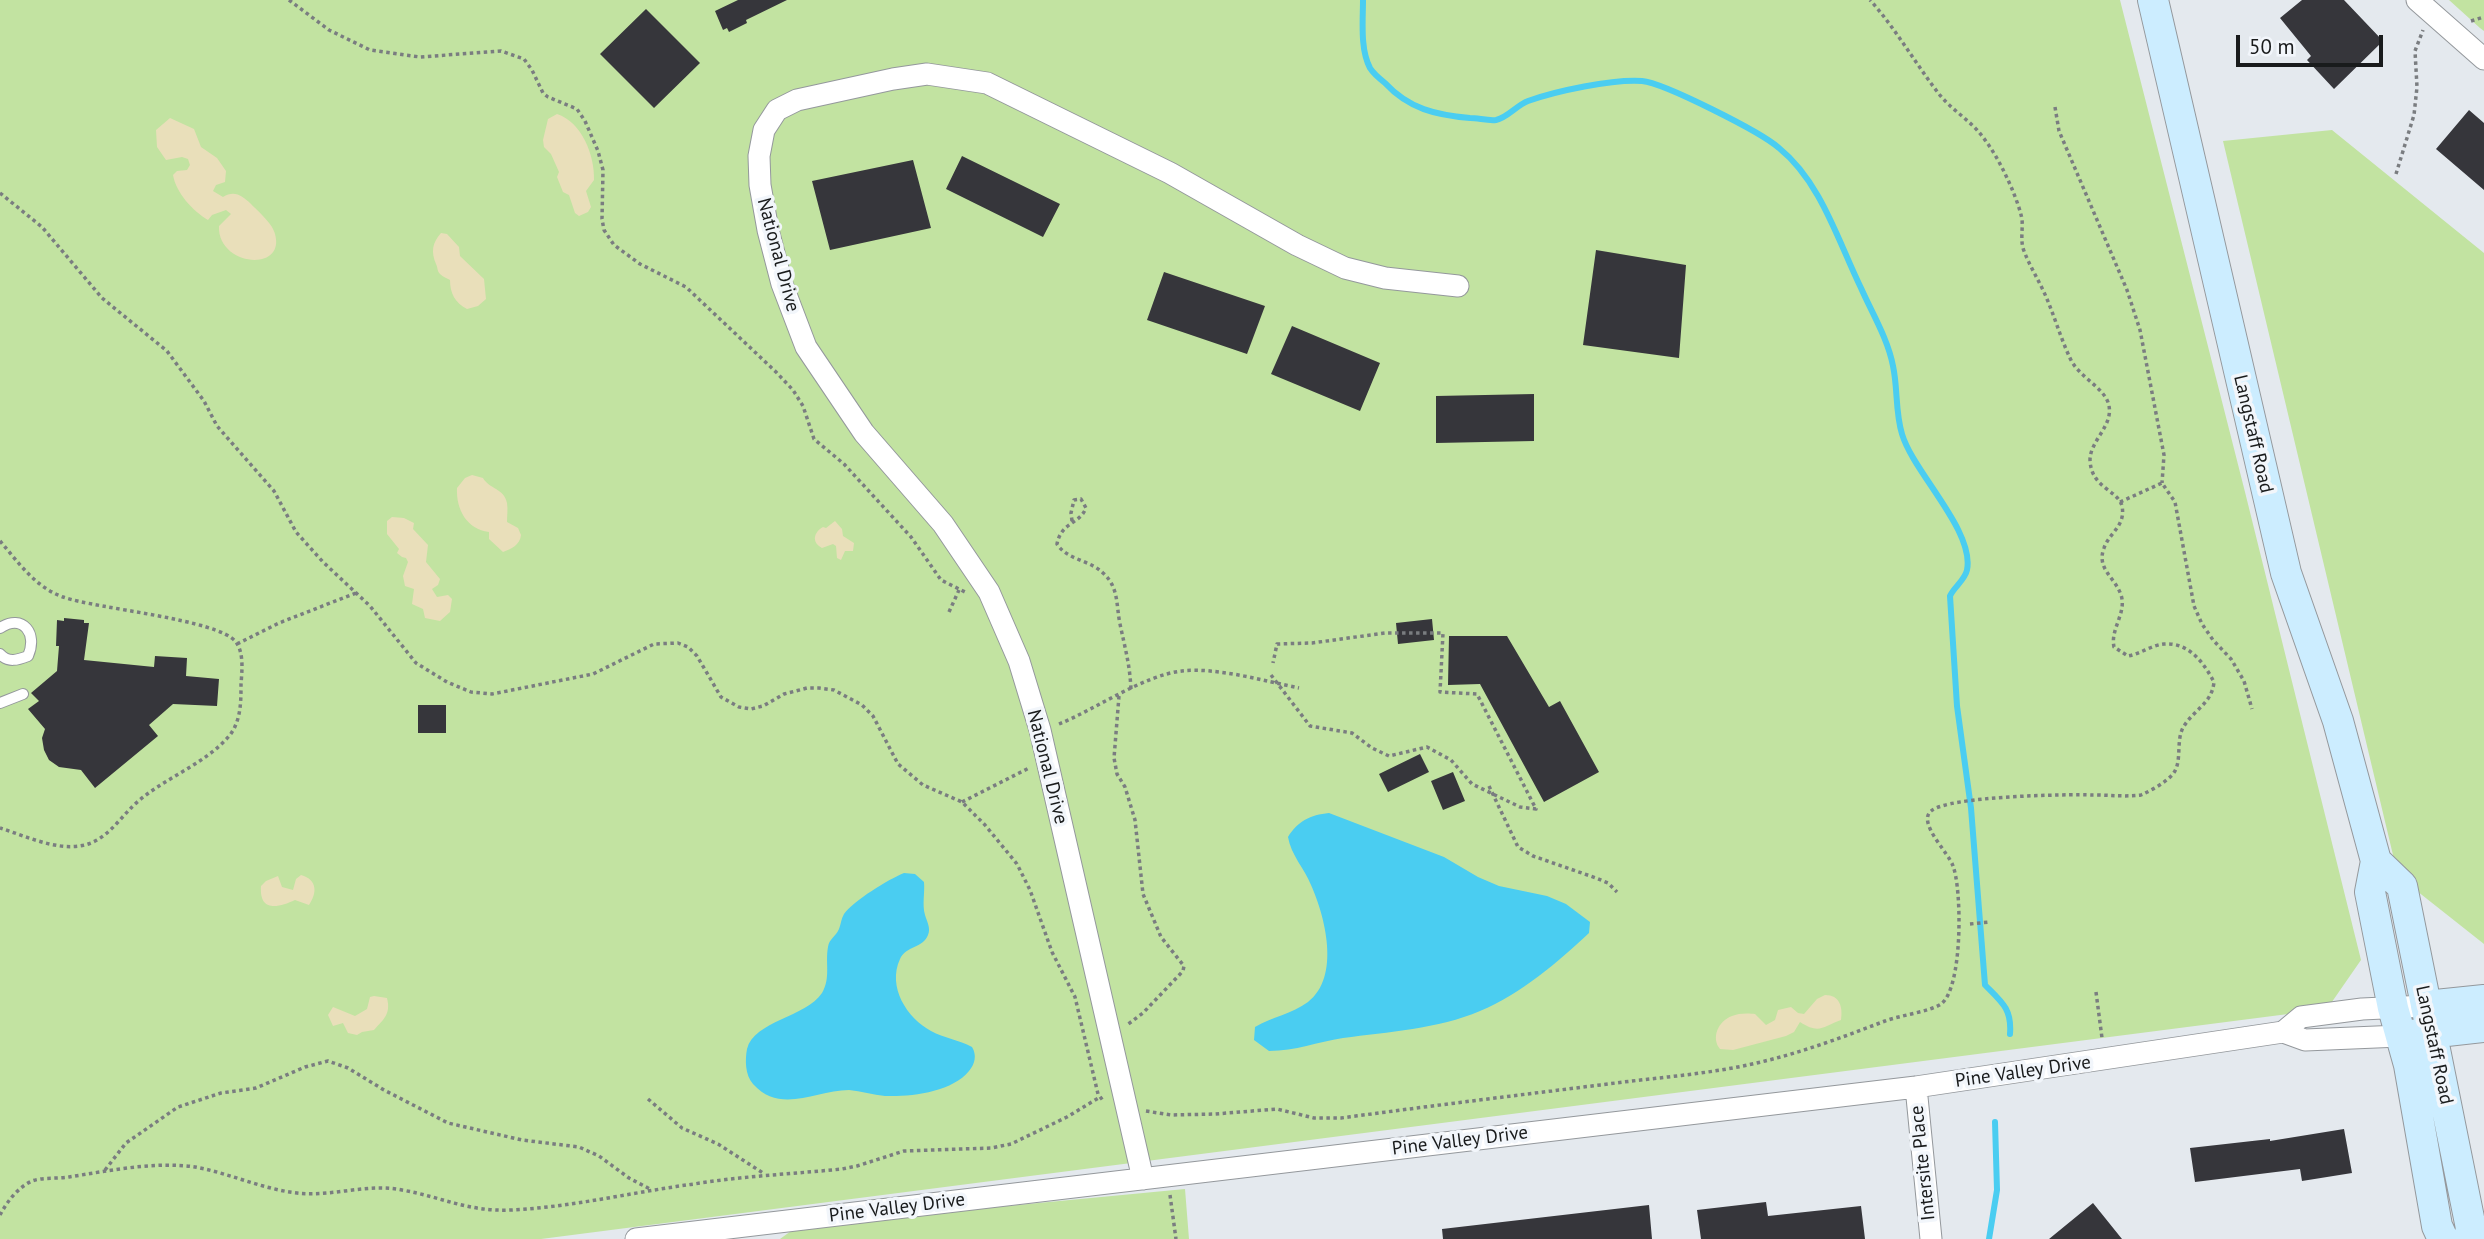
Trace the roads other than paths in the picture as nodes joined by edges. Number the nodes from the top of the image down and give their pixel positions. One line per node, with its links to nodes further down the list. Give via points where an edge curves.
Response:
1 (2153, 0): 9 (main road, Langstaff Road, via 2286,573 2338,721)
2 (2417, 0): 3 (street)
3 (2484, 59)
4 (1458, 286): 16 (street, National Drive, via 1385,278 1345,268 1170,173 987,83 927,74 893,79 797,100 777,110 764,130 760,185 768,230 806,347 864,433 951,535 989,592 1018,661 1040,730)
5 (0, 628): 6 (lane, via 22,624 30,632 33,646 17,661)
6 (0, 654)
7 (23, 694): 8 (lane)
8 (0, 703)
9 (2376, 861): 11 (main road, Langstaff Road, via 2402,886); 12 (main road, Langstaff Road, via 2370,892)
10 (2484, 1000): 11 (main road, Pine Valley Drive)
11 (2429, 1020): 12 (main road, Pine Valley Drive); 13 (main road, Pine Valley Drive); 20 (main road, Langstaff Road, via 2471,1228)
12 (2397, 1022): 14 (street, Pine Valley Drive, via 2305,1040); 14 (street, Pine Valley Drive, via 2362,1009 2301,1017); 19 (main road, Langstaff Road)
13 (2484, 1027)
14 (2283, 1032): 15 (street, Pine Valley Drive)
15 (1916, 1087): 16 (street, Pine Valley Drive); 18 (street, Intersite Place)
16 (1143, 1179): 17 (street, Pine Valley Drive)
17 (636, 1239)
18 (1931, 1239)
19 (2443, 1239)
20 (2469, 1239)

